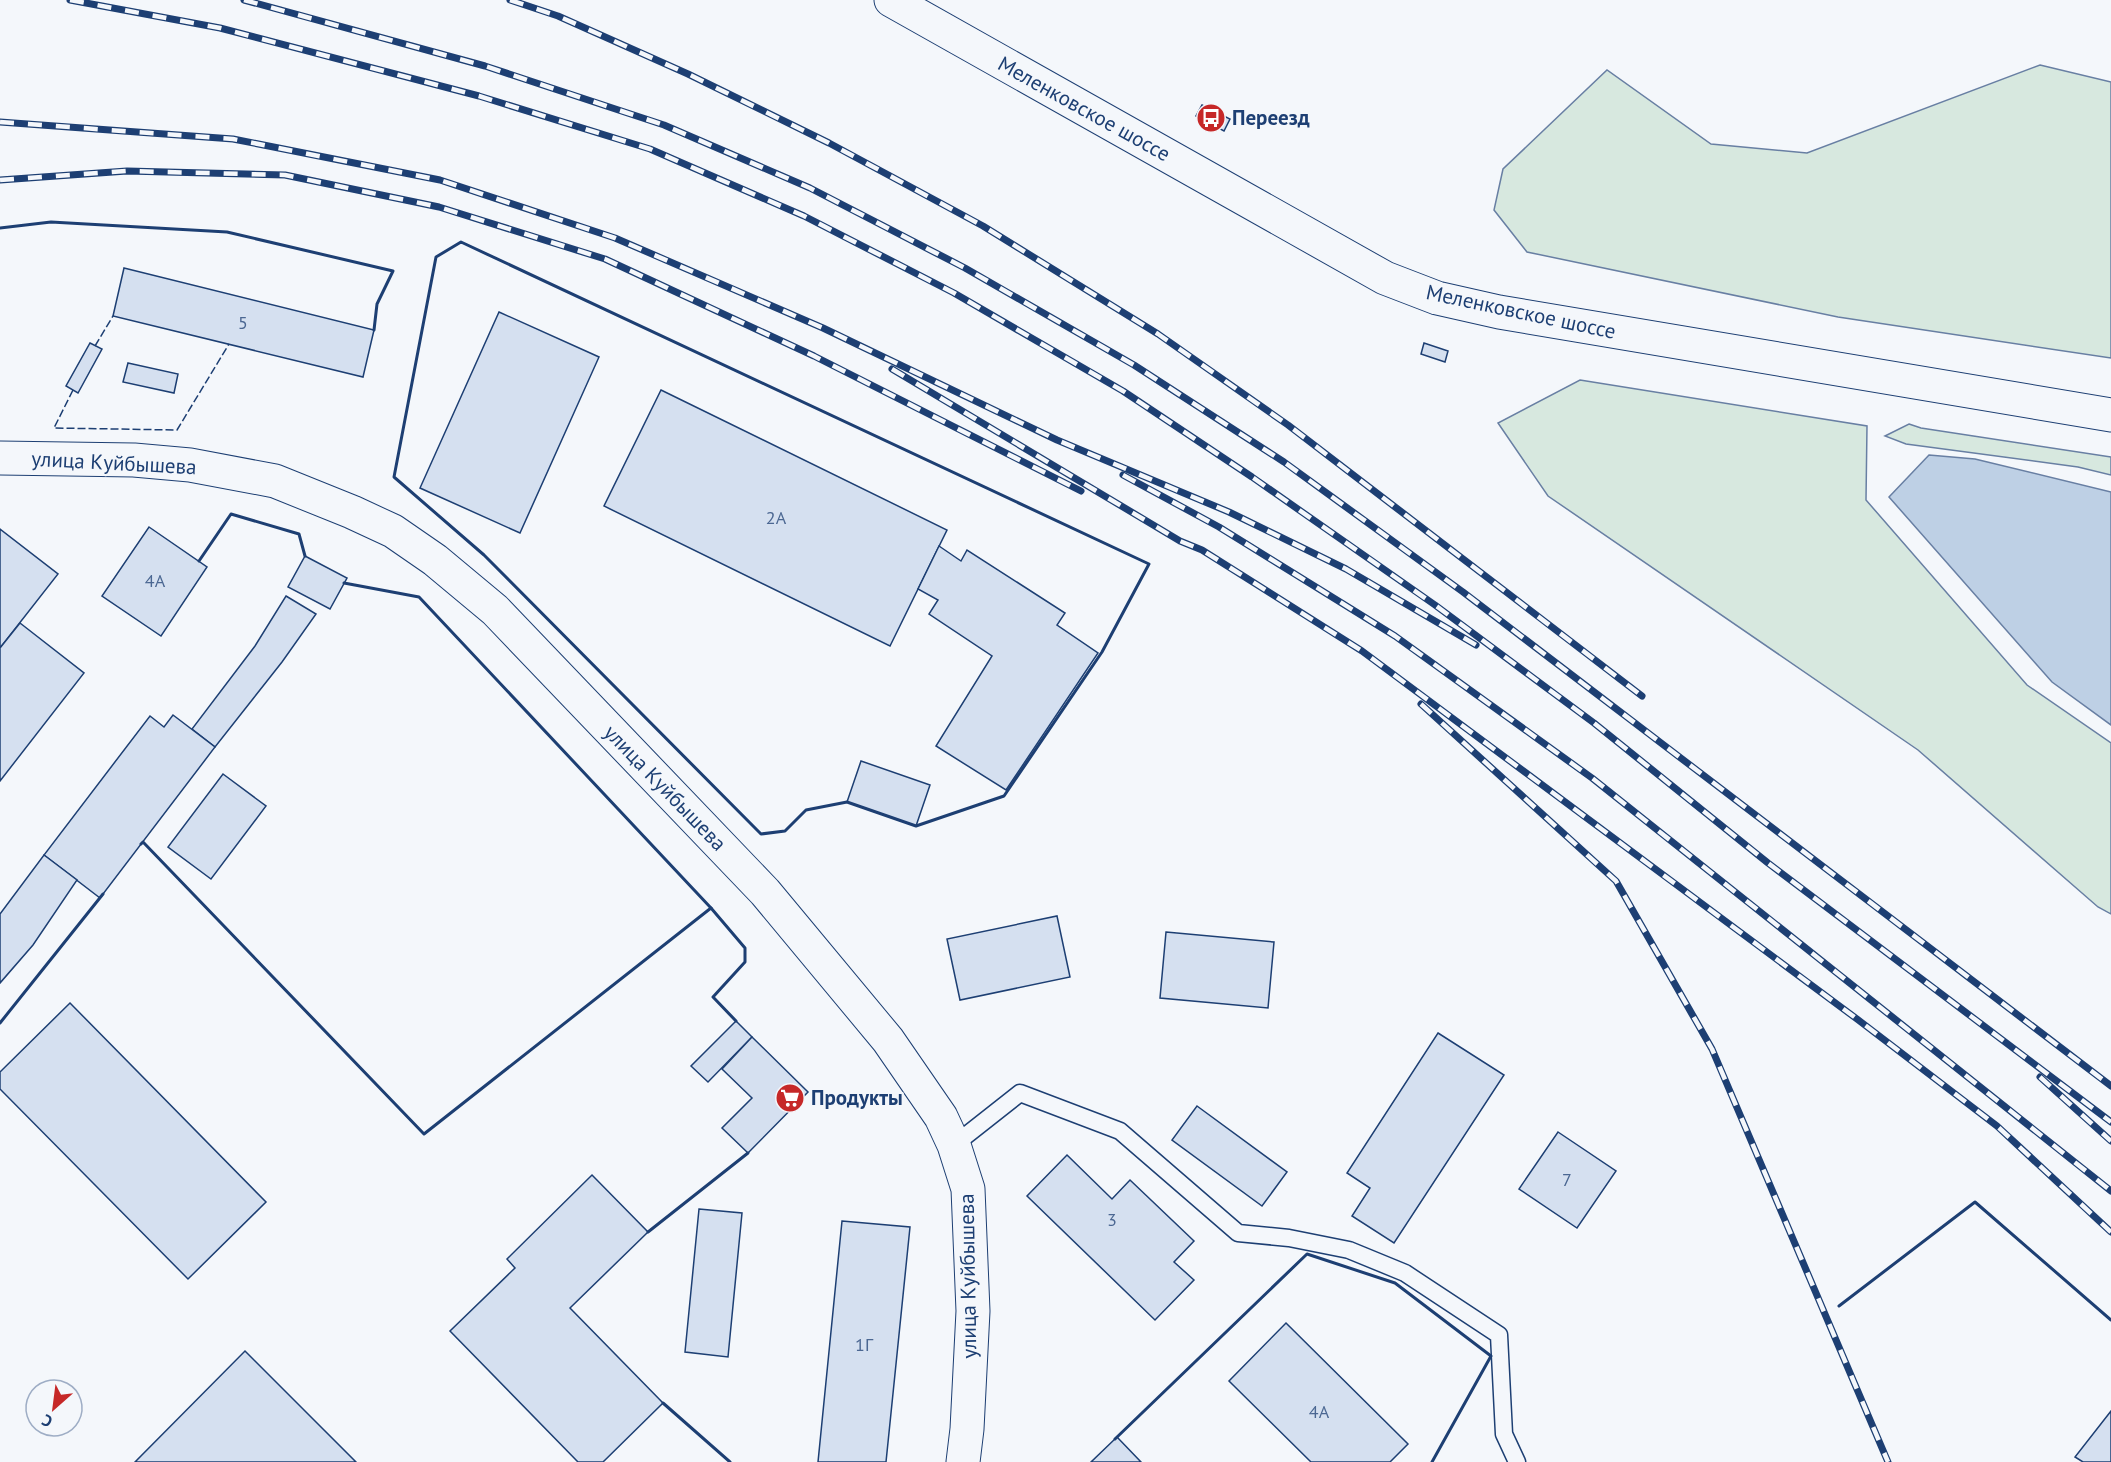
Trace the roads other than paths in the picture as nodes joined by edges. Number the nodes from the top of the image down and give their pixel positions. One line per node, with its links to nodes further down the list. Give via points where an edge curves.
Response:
1 (891, 0): 2 (street, Меленковское шоссе, via 1375,272 1437,298 1581,327)
2 (2111, 415)
3 (0, 458): 4 (street, улица Куйбышева, via 146,460 276,482 393,531 435,560 495,610 765,892 888,1040 941,1117)
4 (954, 1145): 5 (street, улица Куйбышева, via 968,1189 973,1311); 6 (lane, via 1020,1093 1120,1131 1238,1233 1349,1250 1405,1273 1499,1335 1504,1434)
5 (963, 1462)
6 (1517, 1462)

